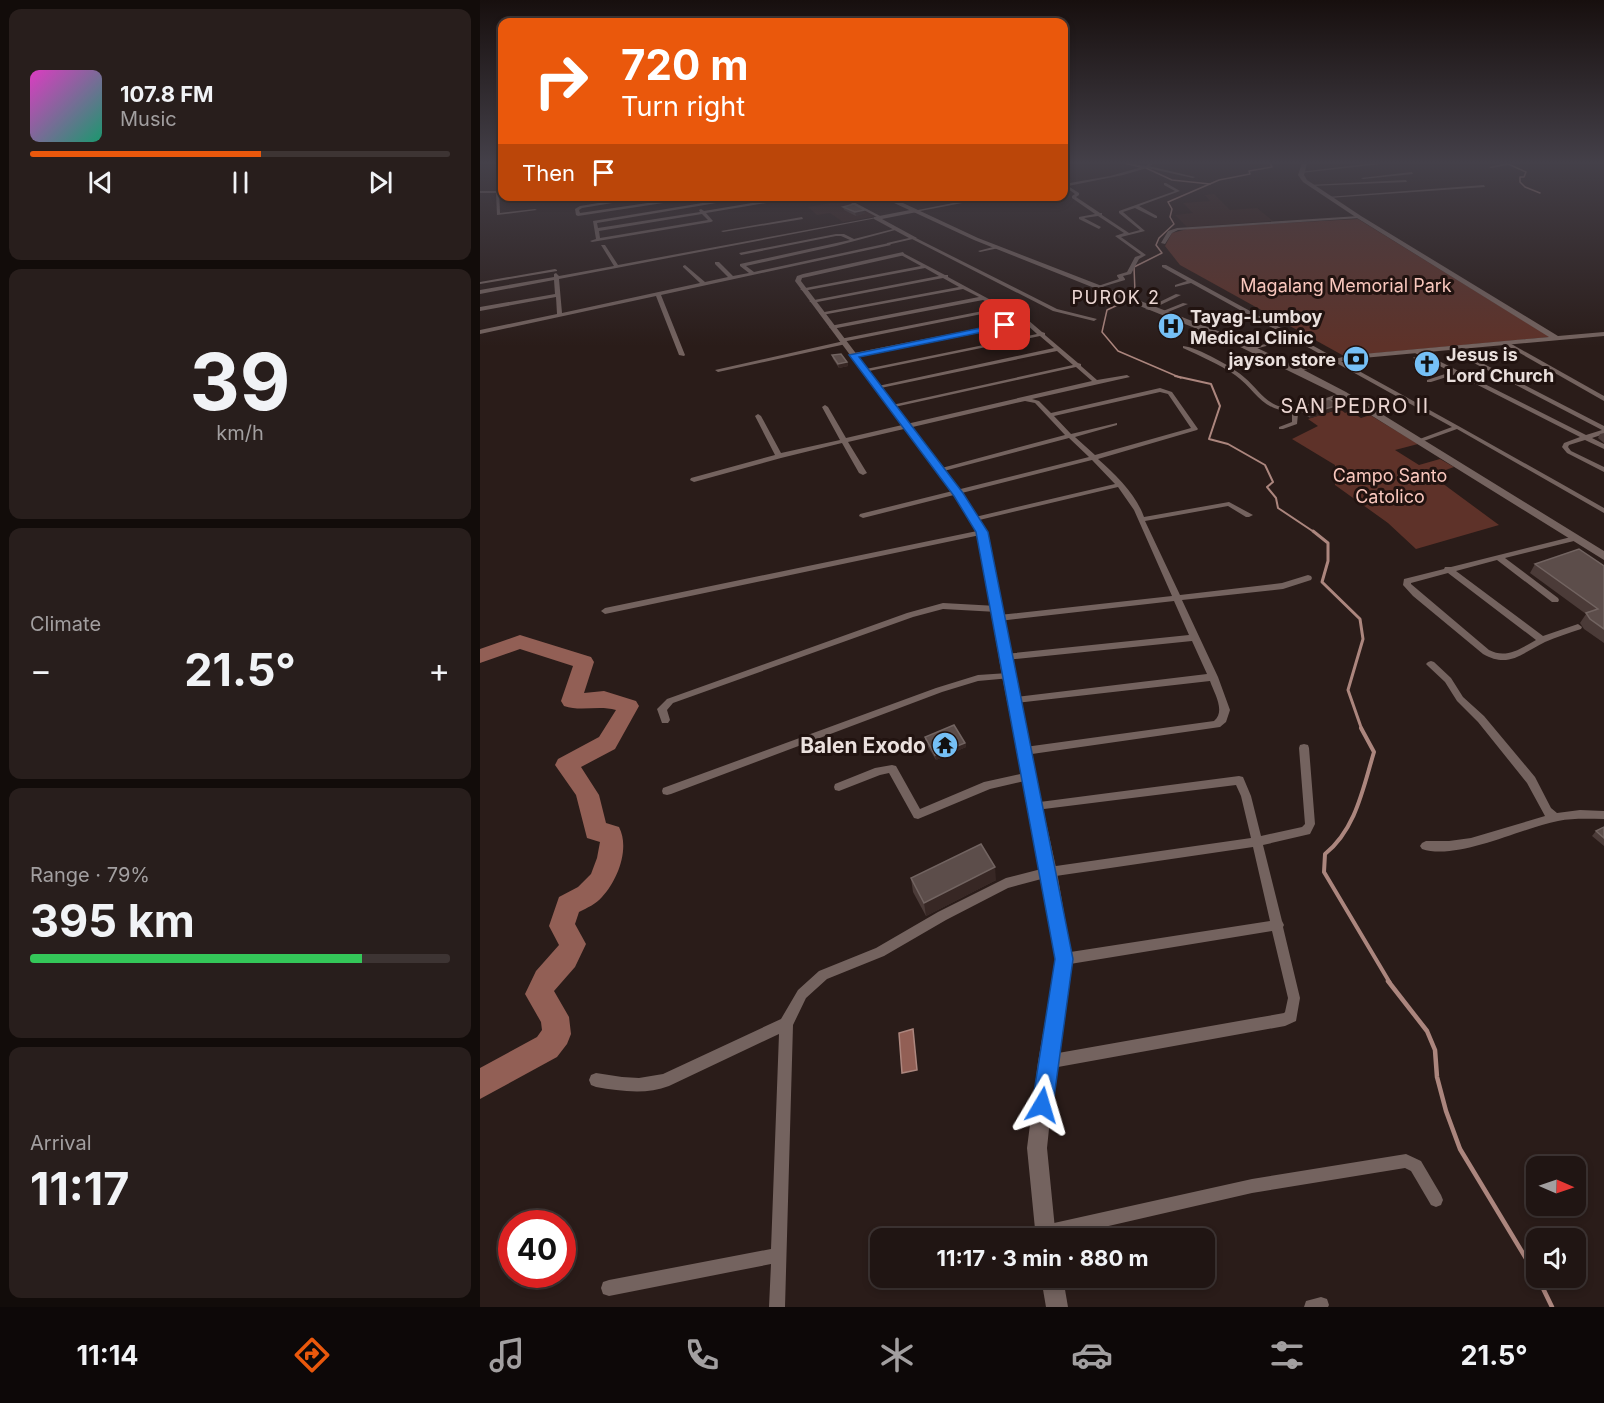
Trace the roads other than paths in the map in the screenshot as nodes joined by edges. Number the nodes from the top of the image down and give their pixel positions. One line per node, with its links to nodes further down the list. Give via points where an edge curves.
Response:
1 (595, 224): 17 (street)
2 (634, 224): 17 (street)
3 (693, 224): 22 (street)
4 (766, 224): 19 (street)
5 (810, 224): 16 (street)
6 (845, 224): 16 (street)
7 (887, 224): 18 (street)
8 (945, 224): 29 (main road)
9 (1091, 224): 15 (street)
10 (1113, 224): 20 (street)
11 (1135, 224): 20 (street, via 1143,231)
12 (1253, 224): 25 (street, via 1177,229)
13 (1370, 224): 73 (street)
14 (717, 225): 19 (street)
15 (1099, 228)
16 (817, 229): 27 (street)
17 (596, 230): 22 (street)
18 (897, 230): 21 (street); 24 (street)
19 (723, 231): 27 (street)
20 (1126, 234): 50 (street, via 1117,236 1144,255 1137,258 1129,273 1119,276 1123,279)
21 (914, 238): 26 (street); 66 (street, via 1055,310)
22 (598, 240): 23 (street)
23 (592, 241)
24 (851, 241): 30 (street); 32 (street, via 836,235); 39 (street, via 742,265)
25 (1163, 243)
26 (889, 244): 30 (street); 33 (street)
27 (736, 245): 38 (street)
28 (603, 246): 38 (street)
29 (997, 247): 31 (street); 50 (main road)
30 (866, 250): 39 (street)
31 (980, 251)
32 (741, 254)
33 (903, 254): 36 (street); 51 (street, via 799,277)
34 (717, 263): 42 (street)
35 (685, 266): 46 (street)
36 (927, 266): 40 (street); 51 (street)
37 (1164, 266): 44 (street)
38 (617, 267): 41 (street)
39 (753, 273): 42 (street)
40 (946, 276): 47 (street); 57 (street)
41 (556, 278): 43 (street, via 555,268); 49 (street); 54 (street)
42 (732, 278): 46 (street)
43 (497, 280): 45 (street); 49 (street)
44 (1191, 281): 48 (street); 72 (street)
45 (480, 283)
46 (704, 284): 53 (street)
47 (965, 286): 56 (street); 63 (street)
48 (1177, 286)
49 (500, 288): 52 (street); 58 (street)
50 (1097, 288): 62 (main road)
51 (803, 289): 57 (street)
52 (480, 292)
53 (657, 293): 65 (street); 81 (street)
54 (558, 295): 58 (street); 65 (street)
55 (1178, 295): 62 (street)
56 (984, 298): 60 (street); 68 (street)
57 (812, 301): 63 (street)
58 (506, 304): 61 (street)
59 (1185, 304): 64 (street)
60 (1005, 308): 67 (street); 74 (street)
61 (480, 309)
62 (1149, 309): 64 (main road)
63 (822, 313): 68 (street)
64 (1161, 313): 78 (main road)
65 (560, 315): 69 (street)
66 (1094, 319)
67 (1026, 321): 70 (street); 82 (street)
68 (832, 327): 74 (street)
69 (480, 332)
70 (1043, 334): 77 (street); 87 (street)
71 (1604, 334): 73 (street)
72 (1295, 338): 78 (street); 83 (street)
73 (1556, 338): 75 (street)
74 (843, 342): 82 (street); 85 (street)
75 (1506, 343): 79 (street); 95 (street)
76 (1185, 347): 98 (street, via 1236,373 1267,402)
77 (1059, 349): 84 (street); 92 (street)
78 (1253, 349): 86 (main road)
79 (1451, 349): 80 (street); 105 (street)
80 (1417, 352): 83 (street); 88 (street)
81 (682, 355)
82 (854, 355): 87 (street)
83 (1336, 360): 86 (street); 103 (street)
84 (1079, 365): 91 (street); 97 (street)
85 (718, 370)
86 (1297, 370): 93 (main road)
87 (866, 371): 92 (street)
88 (1457, 372): 90 (street); 107 (street)
89 (1127, 377): 91 (street)
90 (1429, 381)
91 (1096, 382): 94 (street)
92 (878, 388): 97 (street)
93 (1343, 394): 98 (street); 109 (main road)
94 (1026, 399): 99 (street, via 1037,402); 102 (street)
95 (1604, 399)
96 (825, 407): 108 (street)
97 (892, 407): 102 (street)
98 (1291, 409): 104 (street, via 1295,423)
99 (1050, 415): 106 (street); 112 (street, via 1160,390 1170,393 1194,424 1192,431)
100 (758, 416): 111 (street)
101 (1115, 424): 106 (street)
102 (907, 426): 108 (street); 113 (street)
103 (1457, 427): 109 (street); 119 (street)
104 (1281, 428)
105 (1604, 430): 107 (street)
106 (1070, 436): 112 (street); 113 (street)
107 (1586, 438): 110 (street); 114 (street, via 1566,444 1565,449)
108 (843, 441): 111 (street); 115 (street)
109 (1419, 441): 125 (main road)
110 (1604, 447)
111 (779, 456): 116 (street)
112 (1093, 458): 117 (street); 118 (street)
113 (940, 470): 118 (street)
114 (1604, 470)
115 (863, 473)
116 (694, 480)
117 (1119, 485): 122 (street); 123 (street, via 1136,504)
118 (957, 493): 121 (street); 122 (street)
119 (1604, 511)
120 (1249, 515): 123 (street, via 1229,504)
121 (863, 516)
122 (975, 519): 124 (street)
123 (1141, 520): 130 (street)
124 (982, 532): 132 (street); 133 (street)
125 (1575, 538): 126 (main road); 127 (street)
126 (1604, 556)
127 (1499, 558): 128 (street); 131 (street)
128 (1448, 569): 136 (street); 136 (street, via 1410,580 1407,585 1497,658 1506,658)
129 (1308, 578): 130 (street, via 1283,586)
130 (1175, 597): 133 (street); 135 (street)
131 (1555, 600)
132 (605, 611)
133 (998, 614): 137 (street); 142 (street, via 943,606 910,615 670,701 662,710)
134 (1578, 627): 136 (street)
135 (1193, 638): 137 (street); 140 (street)
136 (1542, 640)
137 (1005, 657): 139 (street)
138 (1431, 664): 150 (street, via 1538,789 1547,811)
139 (1008, 676): 141 (street); 147 (street, via 978,678 939,690)
140 (1213, 677): 141 (street); 144 (street, via 1225,710 1217,724)
141 (1015, 700): 144 (street)
142 (665, 720)
143 (1304, 748): 151 (street, via 1310,824 1306,831)
144 (1025, 751): 145 (street)
145 (1029, 776): 146 (street, via 988,785 918,815 892,769); 148 (street)
146 (839, 787)
147 (667, 791)
148 (1036, 806): 151 (street, via 1239,780); 153 (street)
149 (1604, 815): 150 (street, via 1571,813)
150 (1555, 817): 152 (street, via 1456,846)
151 (1257, 842): 153 (street); 154 (street)
152 (1426, 846)
153 (1049, 872): 155 (street); 156 (street, via 1006,883 880,952 823,975 802,994)
154 (1278, 925): 155 (street); 157 (street, via 1294,998 1291,1016)
155 (1064, 959): 157 (street)
156 (786, 1024): 158 (street, via 664,1081 634,1085); 162 (street)
157 (1047, 1062): 160 (street, via 1037,1148)
158 (596, 1080)
159 (1436, 1200): 161 (street, via 1416,1166 1406,1161 1252,1186)
160 (1045, 1228)
161 (1079, 1228)
162 (779, 1255): 163 (street); 165 (street)
163 (609, 1288)
164 (1053, 1288): 166 (street)
165 (777, 1307)
166 (1056, 1307)

